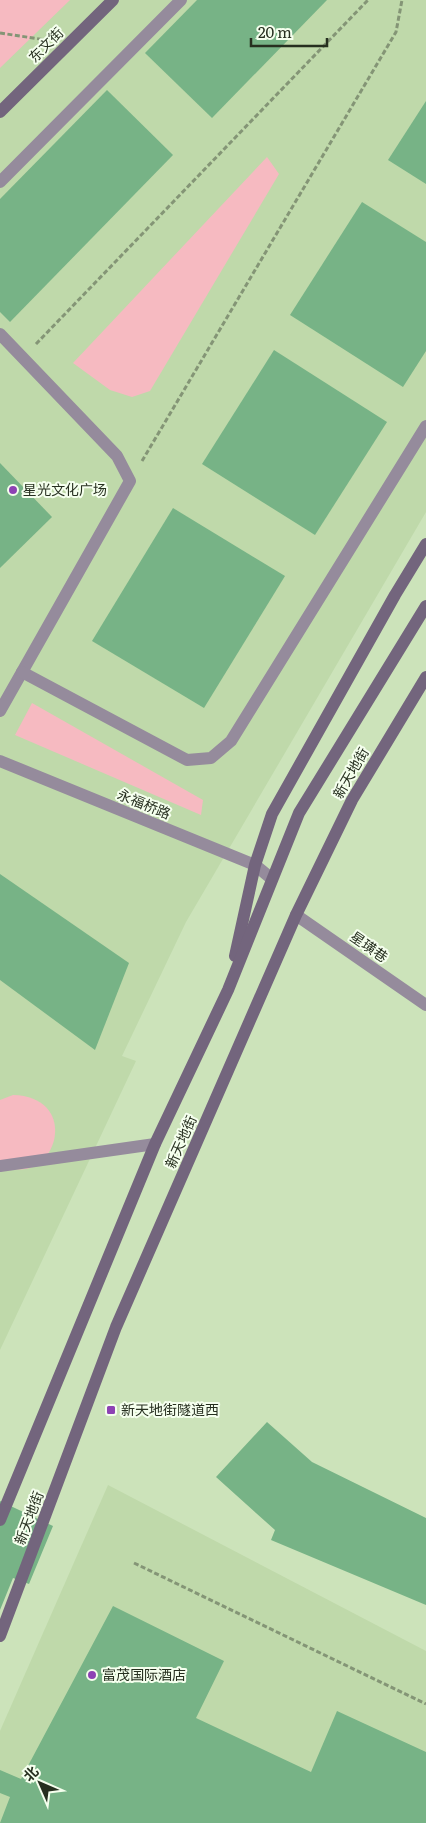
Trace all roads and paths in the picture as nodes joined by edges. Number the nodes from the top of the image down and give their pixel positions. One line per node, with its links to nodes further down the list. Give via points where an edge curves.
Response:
1 (113, 0): 6 (main road, 东文街)
2 (182, 0): 8 (street)
3 (368, 0): 10 (path)
4 (402, 0): 12 (path, via 396,32)
5 (0, 33): 6 (path)
6 (68, 44): 7 (main road, 东文街)
7 (0, 112)
8 (0, 182)
9 (0, 334): 10 (street)
10 (24, 357): 12 (street, via 117,456)
11 (426, 426): 15 (street, via 231,741 211,758 187,760)
12 (130, 481): 15 (street)
13 (426, 544): 19 (main road, via 272,814)
14 (426, 606): 20 (main road, 新天地街, via 300,813)
15 (22, 672): 17 (street)
16 (426, 677): 21 (main road, 新天地街, via 352,800)
17 (0, 711)
18 (0, 761): 19 (street, 永福桥路)
19 (255, 865): 20 (street, 永福桥路); 22 (main road)
20 (272, 879): 22 (main road, 新天地街)
21 (296, 915): 23 (street, 星璜巷); 28 (main road, 新天地街, via 116,1327)
22 (228, 990): 24 (main road, 新天地街)
23 (426, 1005)
24 (155, 1144): 25 (street); 26 (main road, 新天地街)
25 (0, 1166)
26 (0, 1520)
27 (134, 1563): 29 (path)
28 (0, 1636)
29 (426, 1704)

